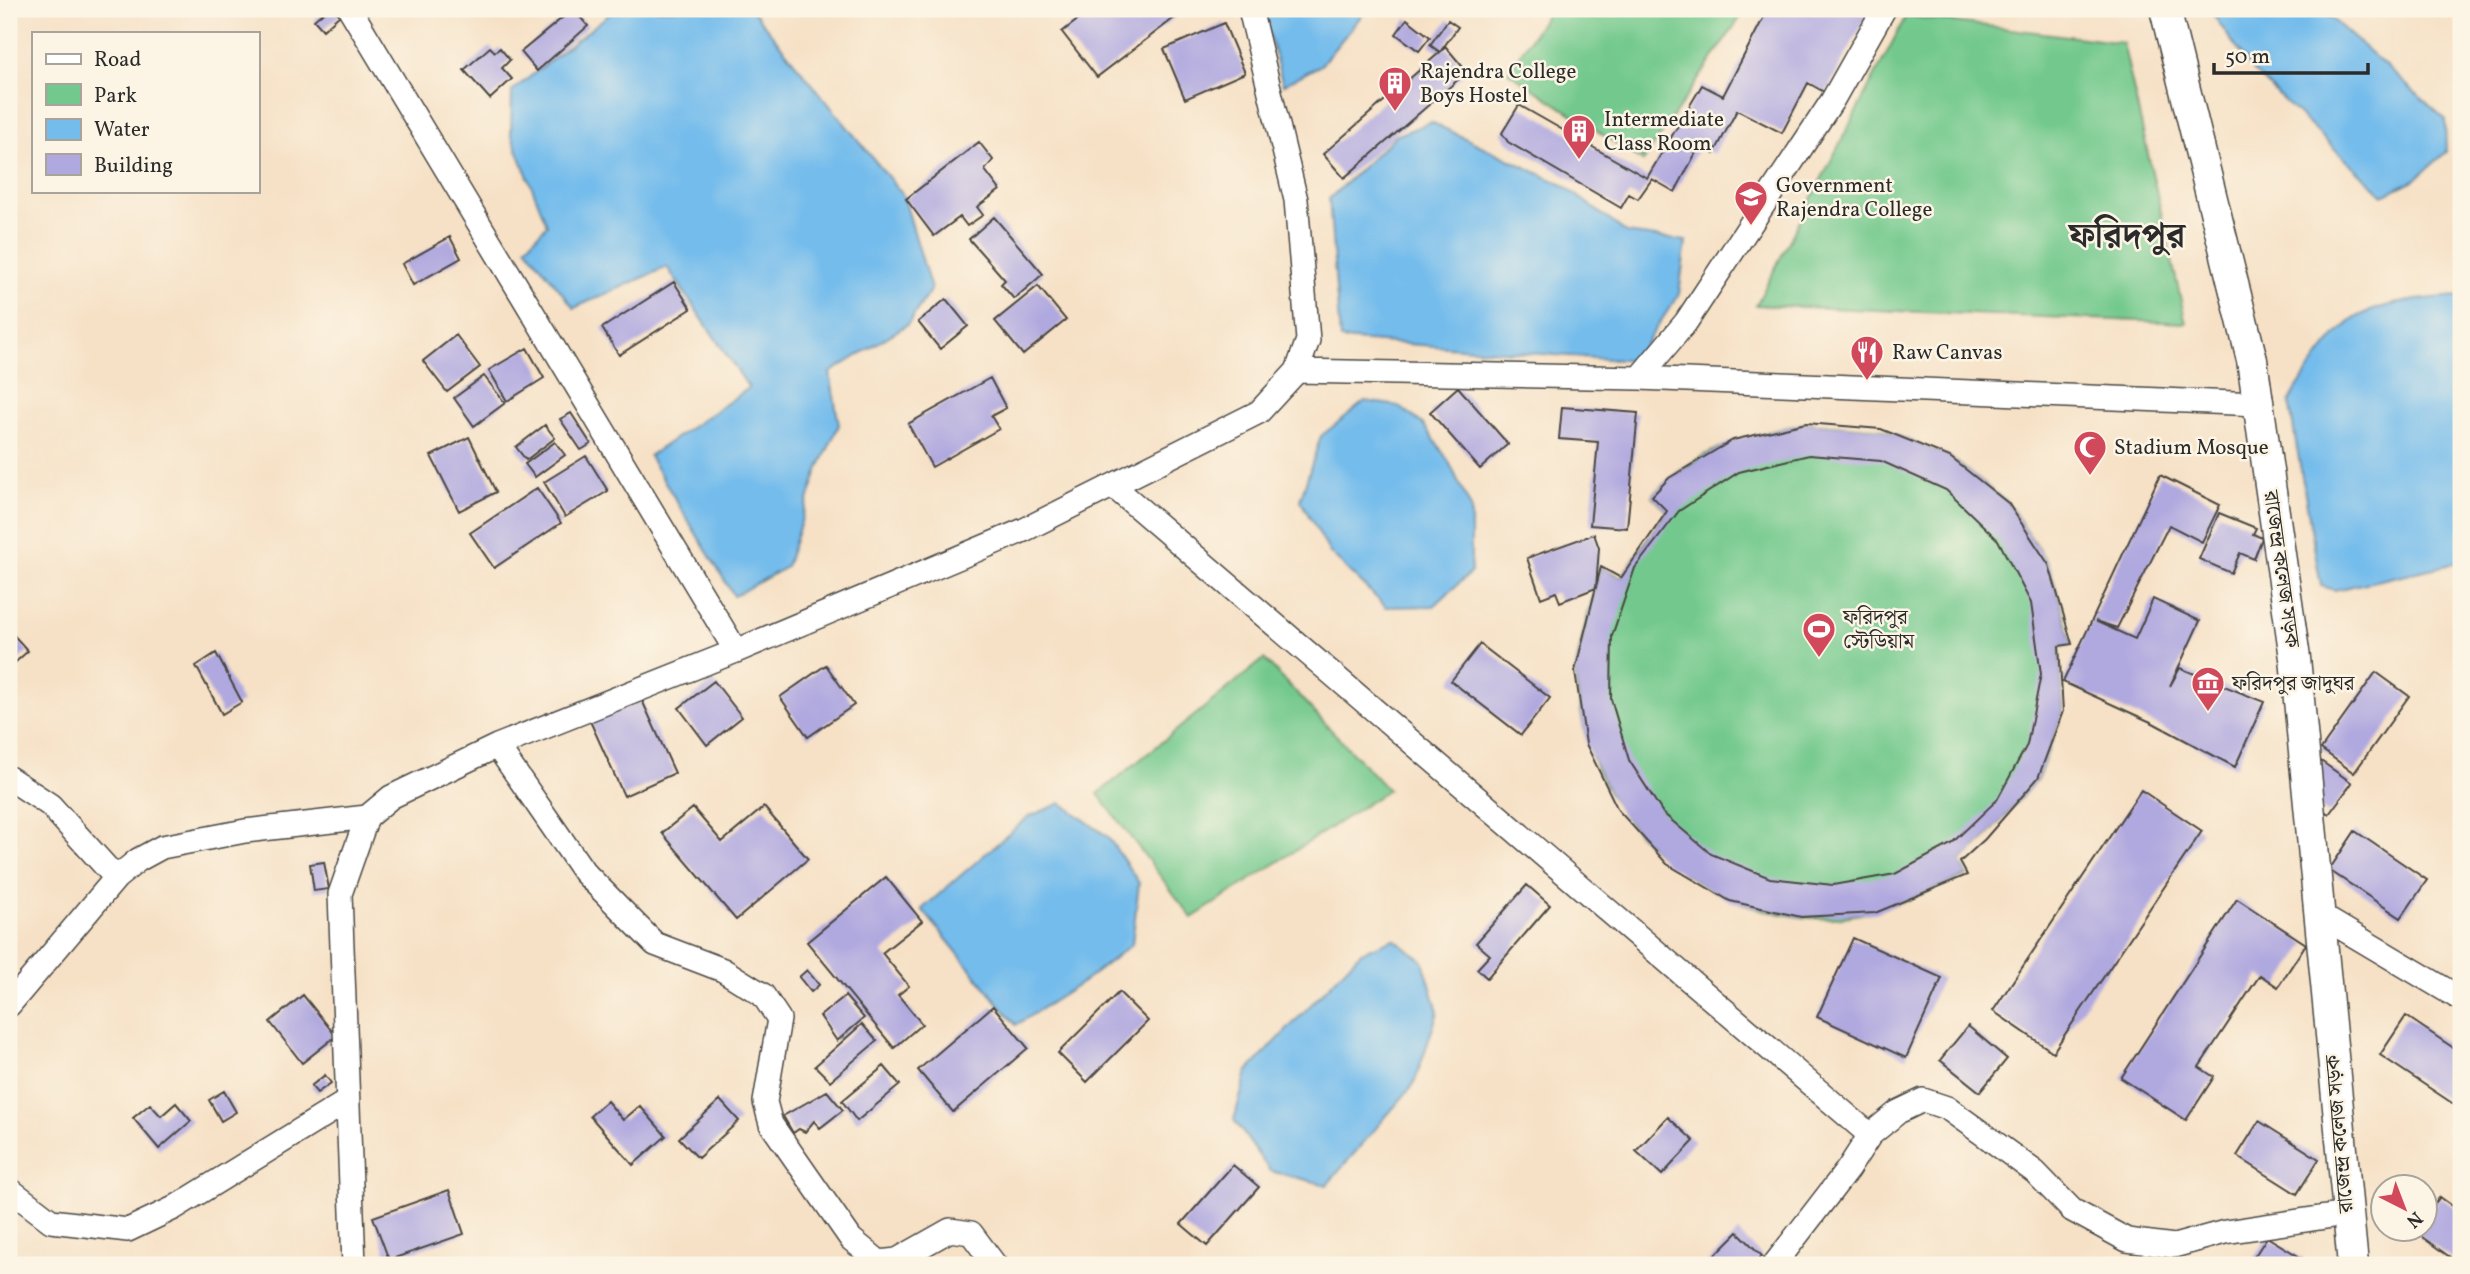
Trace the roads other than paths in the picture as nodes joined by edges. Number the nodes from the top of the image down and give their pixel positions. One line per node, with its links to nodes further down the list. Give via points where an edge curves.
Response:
1 (350, 9): 9 (street)
2 (1250, 9): 5 (street, via 1296,200 1308,340)
3 (1884, 9): 6 (street, via 1832,101 1686,322)
4 (2165, 9): 7 (street, রাজেন্দ্র কলেজ সড়ক, via 2252,360)
5 (1297, 371): 6 (street); 8 (street, via 1259,412)
6 (1639, 378): 7 (street)
7 (2258, 404): 14 (street, রাজেন্দ্র কলেজ সড়ক, via 2295,658)
8 (1113, 486): 9 (street, via 1024,530); 18 (street)
9 (736, 651): 10 (street)
10 (498, 746): 12 (street, via 391,797); 22 (street, via 584,872 655,944 723,970 763,995 779,1019 765,1102 771,1124 850,1239 879,1262 897,1260 950,1230 971,1233)
11 (9, 778): 13 (street, via 50,805)
12 (367, 817): 13 (street, via 246,831 162,847); 17 (street, via 340,894)
13 (116, 878): 16 (street)
14 (2318, 914): 15 (street); 20 (street, রাজেন্দ্র কলেজ সড়ক)
15 (2461, 999)
16 (9, 1005)
17 (346, 1102): 19 (street, via 174,1208 128,1230 51,1221); 21 (street)
18 (1870, 1136): 20 (street, via 1898,1112 1923,1100 1947,1108 2035,1172 2072,1210 2127,1240 2174,1246 2225,1232); 23 (street)
19 (9, 1189)
20 (2346, 1214): 24 (street, রাজেন্দ্র কলেজ সড়ক)
21 (354, 1265)
22 (995, 1265)
23 (1774, 1265)
24 (2353, 1265)

